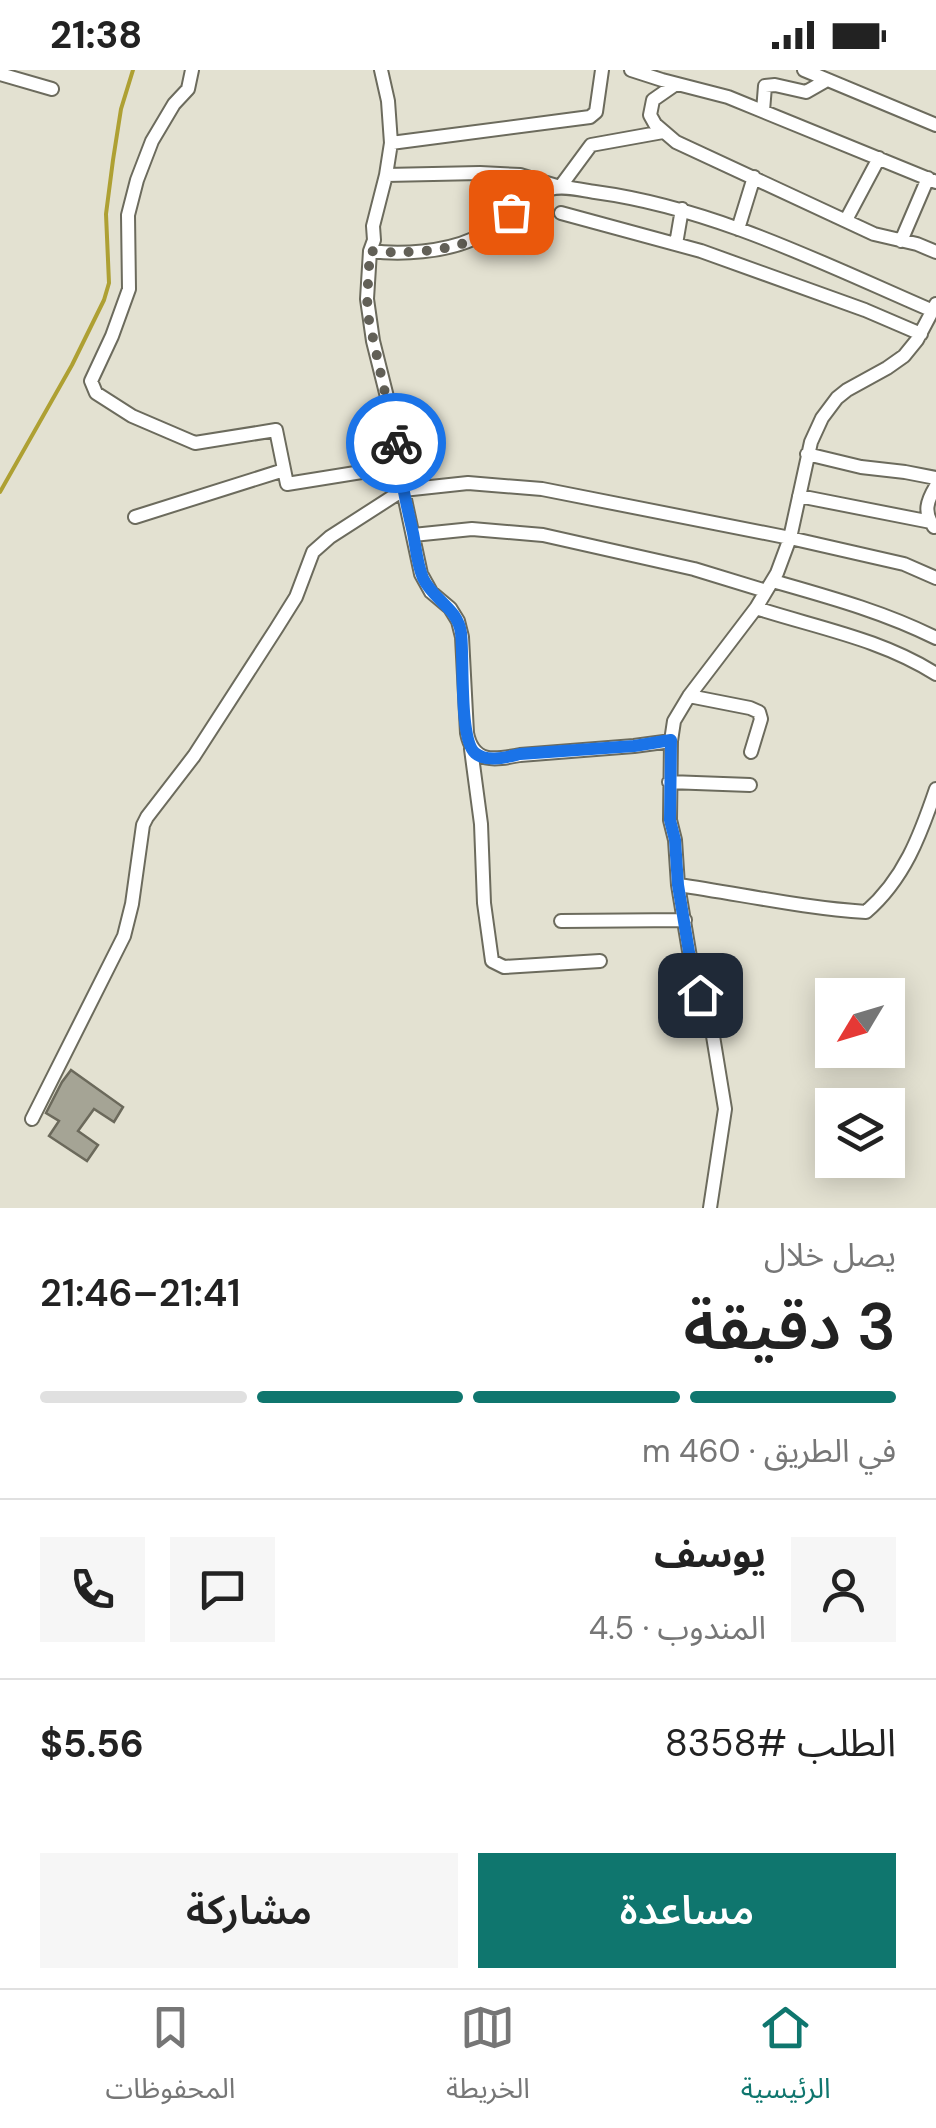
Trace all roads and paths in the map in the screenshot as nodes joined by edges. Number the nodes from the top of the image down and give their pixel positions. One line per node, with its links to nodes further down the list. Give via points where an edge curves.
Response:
1 (192, 70): 31 (street, via 137,180 128,215 128,289 92,387 132,416 195,443 276,430)
2 (382, 70): 13 (street)
3 (602, 70): 13 (street, via 590,117)
4 (630, 70): 8 (street)
5 (804, 70): 7 (street)
6 (0, 74): 9 (street)
7 (827, 80): 10 (street, via 806,92 766,86); 11 (street)
8 (676, 84): 10 (street); 12 (street, via 650,108)
9 (52, 89)
10 (764, 112): 14 (street)
11 (936, 125)
12 (663, 132): 16 (street); 18 (street, via 591,145)
13 (391, 142): 15 (street)
14 (879, 158): 17 (street); 21 (street)
15 (386, 175): 18 (street, via 520,175); 25 (street)
16 (754, 177): 21 (street); 22 (street)
17 (932, 180): 23 (street)
18 (560, 187): 19 (street); 25 (street, via 462,244)
19 (682, 209): 22 (street); 24 (street)
20 (561, 214): 24 (street)
21 (846, 220): 23 (street)
22 (738, 229): 27 (street)
23 (901, 241): 26 (street)
24 (676, 244): 28 (street)
25 (370, 251): 30 (street, via 369,320)
26 (936, 252)
27 (934, 308): 28 (street)
28 (921, 334): 29 (street, via 896,363 837,398)
29 (807, 454): 32 (street); 35 (street)
30 (399, 466): 31 (street, via 287,484); 34 (street)
31 (284, 470): 36 (street)
32 (936, 478)
33 (936, 486): 37 (street, via 926,506)
34 (403, 490): 38 (street); 39 (street, via 516,485); 56 (street, via 313,552 276,629 147,816 124,936)
35 (799, 496): 37 (street); 39 (street)
36 (134, 517)
37 (933, 525)
38 (413, 535): 41 (street, via 472,529 543,535); 47 (street, via 425,582 458,620)
39 (790, 538): 40 (street, via 904,564); 41 (street)
40 (936, 578)
41 (770, 586): 42 (street); 43 (street, via 853,604)
42 (756, 608): 44 (street, via 893,650); 45 (street)
43 (936, 638)
44 (936, 674)
45 (689, 696): 46 (street); 48 (street, via 759,712)
46 (671, 740): 47 (street, via 495,758); 49 (street)
47 (471, 749): 55 (street, via 492,961 504,966)
48 (751, 752)
49 (669, 782): 50 (street); 52 (street)
50 (750, 785)
51 (936, 789): 52 (street, via 888,894 866,912)
52 (678, 885): 53 (street)
53 (684, 920): 54 (street); 57 (street, via 725,1109)
54 (561, 921)
55 (600, 960)
56 (32, 1119)
57 (710, 1208)

